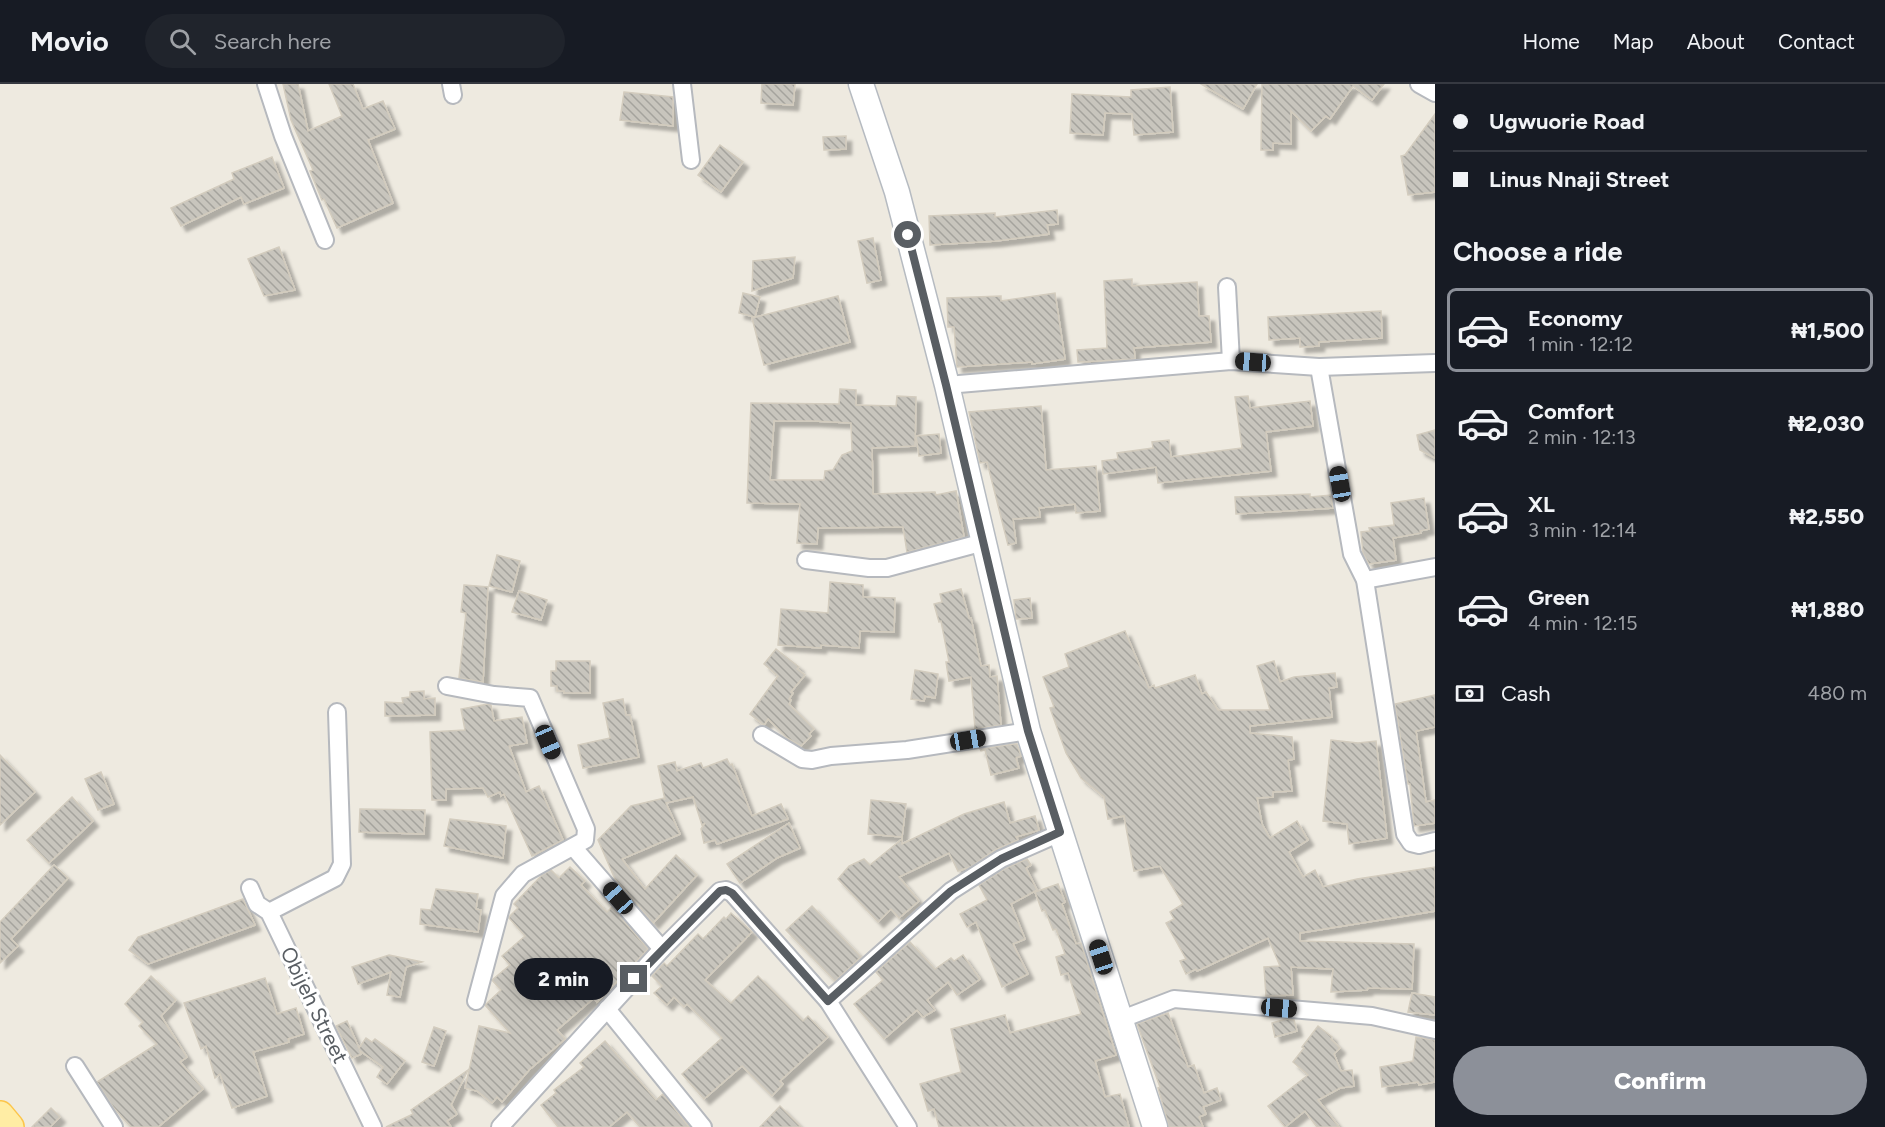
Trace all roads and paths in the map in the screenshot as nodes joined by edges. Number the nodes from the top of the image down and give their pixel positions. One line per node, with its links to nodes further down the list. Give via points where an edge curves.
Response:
1 (267, 84): 7 (street, via 283,136)
2 (682, 84): 6 (street)
3 (861, 84): 12 (street, via 897,192)
4 (1419, 84): 5 (street)
5 (1435, 93)
6 (691, 160)
7 (325, 240)
8 (1227, 287): 9 (street)
9 (1231, 361): 11 (street); 12 (street)
10 (1435, 363): 11 (street)
11 (1319, 367): 16 (street, via 1352,554)
12 (946, 385): 13 (street)
13 (984, 542): 14 (street, via 887,567); 19 (street)
14 (806, 560)
15 (1435, 567): 16 (street)
16 (1365, 580): 22 (street, via 1405,834 1411,843 1419,845)
17 (447, 686): 23 (street, via 530,698 586,829 585,840)
18 (337, 712): 25 (street, via 342,864 335,878)
19 (1028, 731): 20 (street, via 812,760 802,759); 21 (street)
20 (762, 735)
21 (1060, 832): 28 (street, via 1001,859 951,891); 30 (street)
22 (1435, 841)
23 (574, 848): 26 (street); 27 (street, via 523,874 504,896)
24 (250, 888): 25 (street, Obijeh Street, via 257,904)
25 (269, 912): 36 (street, Obijeh Street)
26 (662, 949): 28 (street, via 720,891 726,890); 29 (street)
27 (476, 1001)
28 (828, 1001): 39 (street)
29 (607, 1009): 37 (street); 38 (street)
30 (1122, 1019): 31 (street, via 1174,999 1372,1016); 40 (street)
31 (1435, 1030)
32 (75, 1066): 35 (street)
33 (0, 1114): 34 (main road)
34 (10, 1127)
35 (114, 1127)
36 (373, 1127)
37 (500, 1127)
38 (703, 1127)
39 (908, 1127)
40 (1155, 1127)

